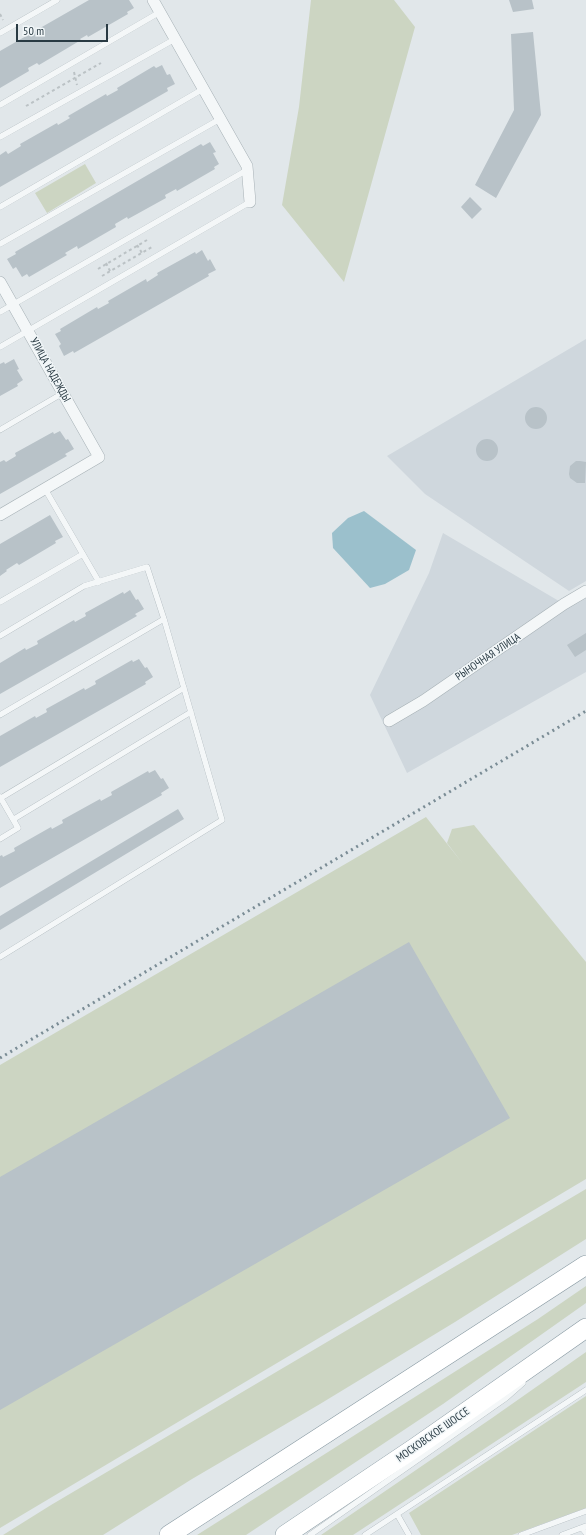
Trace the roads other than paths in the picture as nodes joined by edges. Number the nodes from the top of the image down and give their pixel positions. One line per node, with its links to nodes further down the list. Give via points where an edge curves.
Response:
1 (57, 0): 4 (lane)
2 (153, 0): 3 (street)
3 (160, 12): 5 (street); 7 (lane)
4 (0, 33)
5 (175, 39): 6 (street); 9 (lane)
6 (203, 89): 8 (street); 12 (lane)
7 (0, 105)
8 (220, 119): 10 (street); 13 (lane)
9 (0, 137)
10 (247, 170): 11 (street); 15 (lane)
11 (250, 202): 17 (lane)
12 (0, 207)
13 (0, 244)
14 (0, 282): 15 (street, УЛИЦА НАДЕЖДЫ)
15 (13, 305): 16 (lane); 17 (street, УЛИЦА НАДЕЖДЫ)
16 (0, 312)
17 (28, 330): 18 (lane); 19 (street, УЛИЦА НАДЕЖДЫ)
18 (0, 346)
19 (63, 393): 20 (lane); 21 (street, УЛИЦА НАДЕЖДЫ, via 98,457)
20 (0, 430)
21 (45, 488): 22 (street); 23 (lane)
22 (0, 515)
23 (83, 554): 24 (lane); 26 (lane)
24 (99, 582): 27 (lane, via 147,567); 28 (lane, via 84,586)
25 (586, 591): 32 (street, РЫНОЧНАЯ УЛИЦА, via 423,701)
26 (0, 602)
27 (164, 619): 29 (lane); 31 (lane)
28 (0, 636)
29 (184, 688): 30 (lane); 33 (lane)
30 (191, 712): 34 (lane); 36 (lane, via 222,820)
31 (0, 715)
32 (389, 721)
33 (0, 798): 34 (lane)
34 (14, 820): 35 (lane, via 18,828)
35 (0, 839)
36 (0, 957)
37 (586, 1265): 46 (highway)
38 (583, 1330): 39 (lane); 47 (highway, МОСКОВСКОЕ ШОССЕ)
39 (540, 1368)
40 (528, 1378): 48 (lane, via 506,1398)
41 (586, 1390): 43 (lane)
42 (586, 1511): 51 (lane)
43 (397, 1514): 49 (lane); 50 (lane)
44 (584, 1527): 45 (lane); 52 (lane)
45 (586, 1533)
46 (169, 1535)
47 (285, 1535)
48 (310, 1535)
49 (365, 1535)
50 (409, 1535)
51 (521, 1535)
52 (562, 1535)

